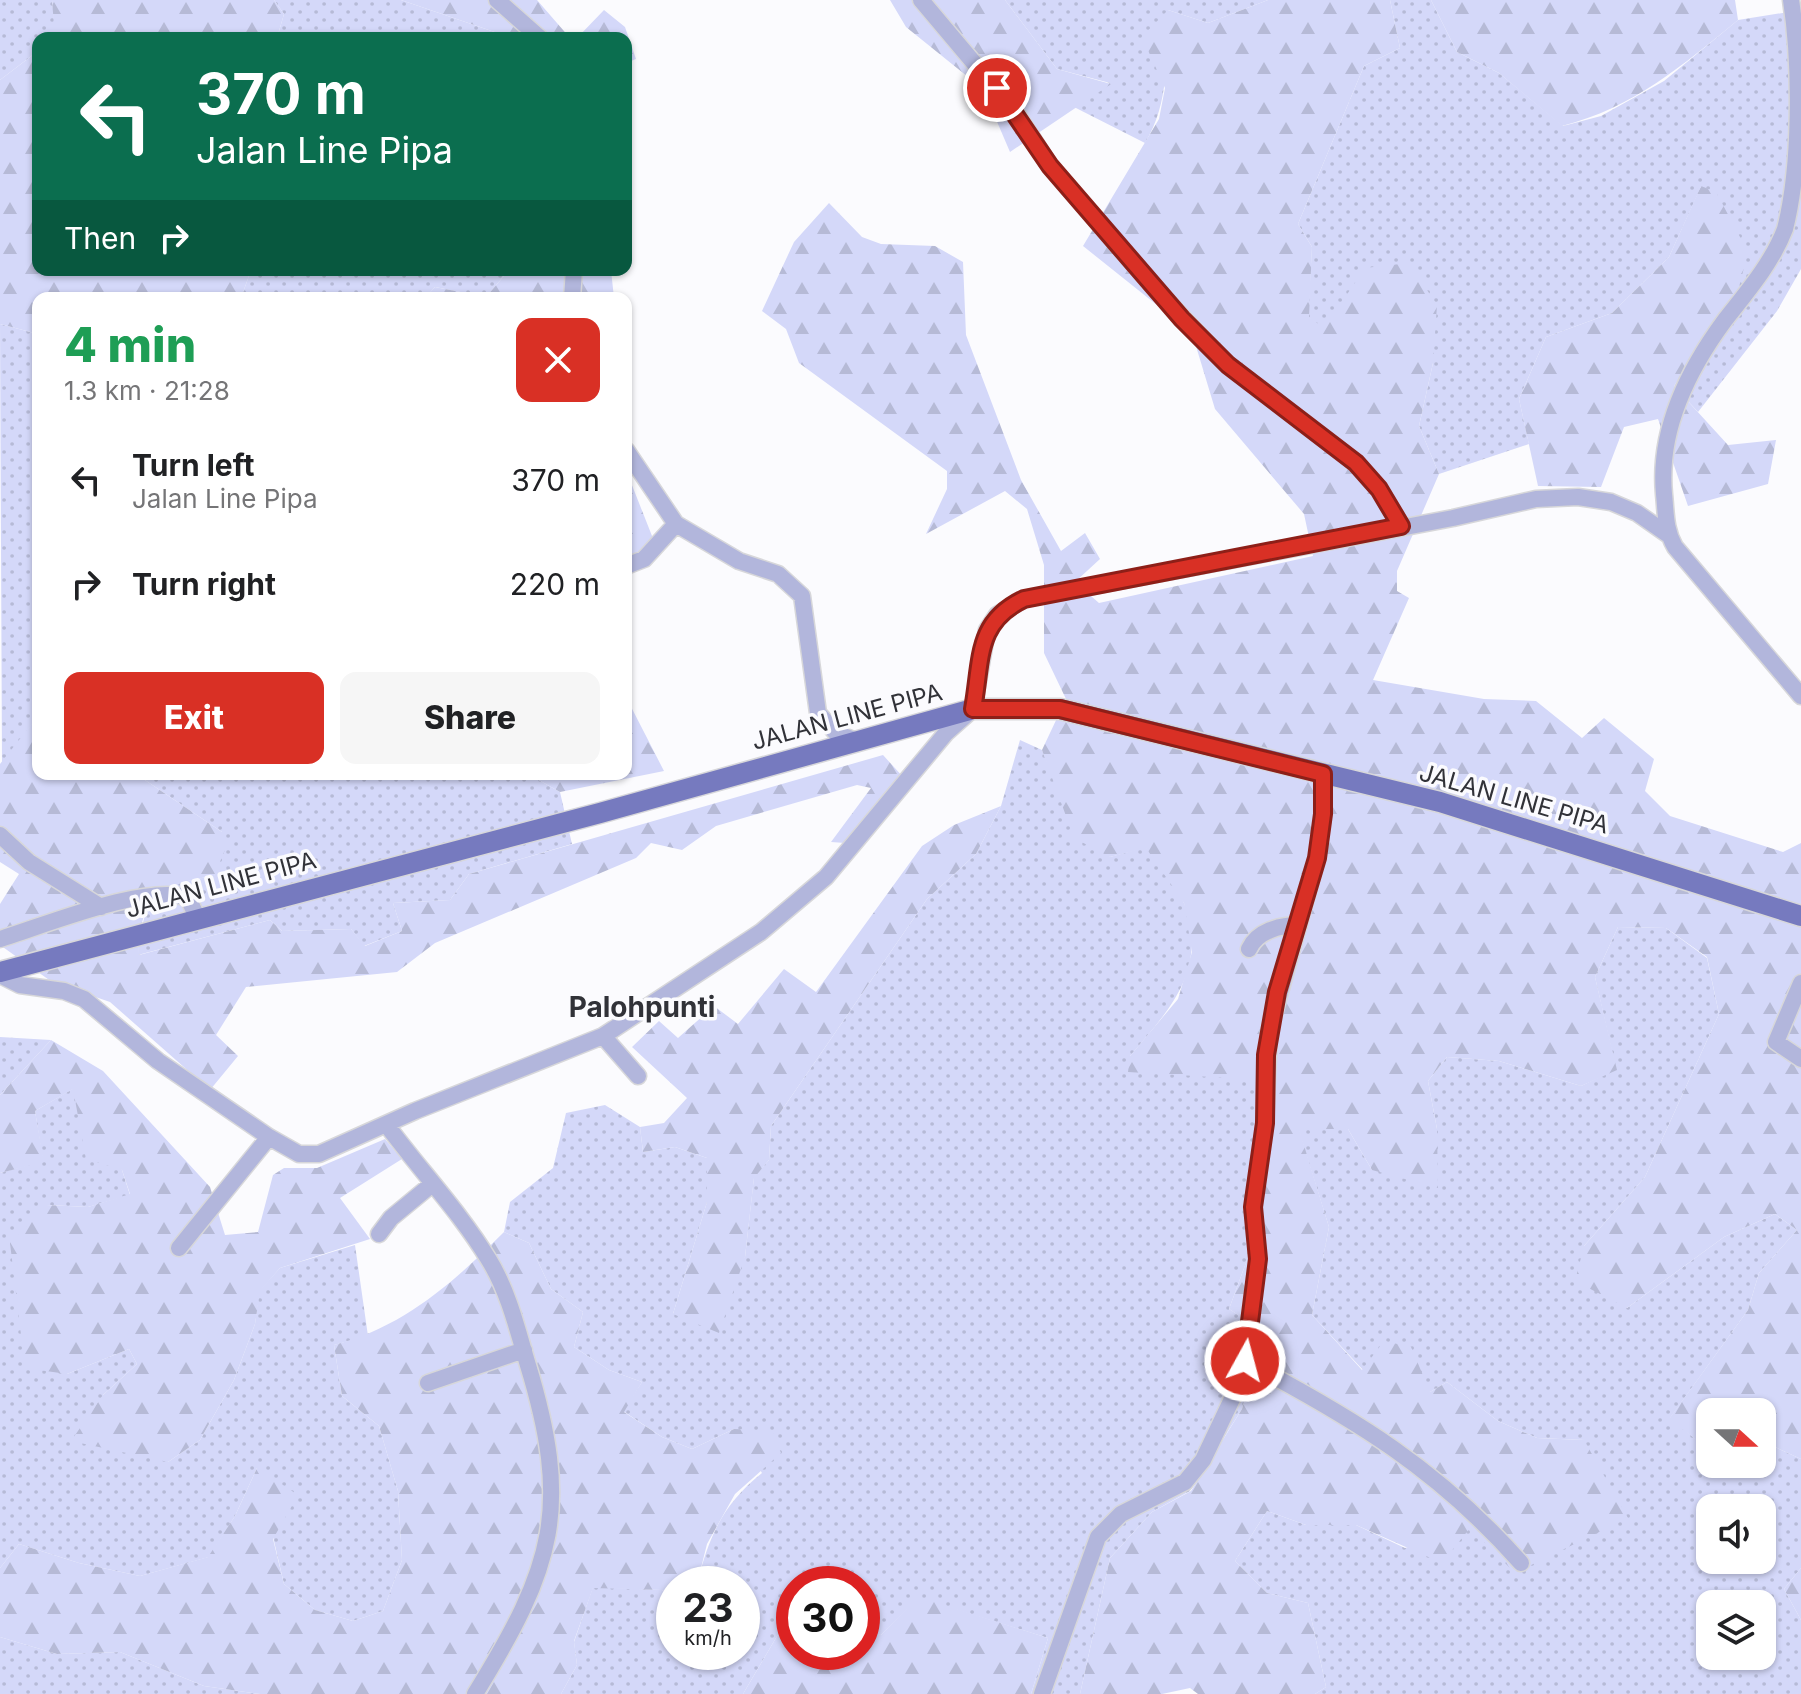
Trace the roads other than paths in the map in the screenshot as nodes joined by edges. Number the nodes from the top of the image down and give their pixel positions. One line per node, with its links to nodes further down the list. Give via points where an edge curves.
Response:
1 (497, 0): 4 (street)
2 (921, 0): 8 (street, via 1017,114 1050,166 1152,285 1228,365 1356,463)
3 (1791, 0): 5 (street)
4 (533, 32)
5 (1799, 172): 9 (street, via 1777,246 1683,389 1663,470)
6 (632, 459): 7 (street)
7 (676, 524): 10 (street, via 644,559); 13 (street, via 739,561 778,574 802,596 818,713 836,733)
8 (1401, 526): 9 (street, via 1536,499 1578,497 1625,507); 12 (street, via 1024,599 997,615 987,630)
9 (1667, 534): 11 (street, via 1692,571)
10 (632, 564)
11 (1801, 696)
12 (973, 709): 13 (main road, JALAN LINE PIPA); 14 (main road, JALAN LINE PIPA, via 1060,709); 24 (street, via 946,733 811,891 748,941)
13 (856, 741): 18 (main road, JALAN LINE PIPA)
14 (1323, 774): 17 (main road, JALAN LINE PIPA, via 1510,822); 19 (street, via 1317,858)
15 (0, 835): 16 (street, via 29,862)
16 (101, 907): 18 (street, via 176,895 191,901); 20 (street)
17 (1801, 916)
18 (198, 919): 22 (main road, JALAN LINE PIPA)
19 (1299, 925): 21 (street, via 1262,934); 33 (street, via 1277,992 1266,1055 1265,1123 1253,1207 1258,1259)
20 (0, 939)
21 (1249, 949)
22 (0, 973): 28 (street, via 20,985 84,999 158,1061)
23 (1801, 983): 25 (street, via 1776,1042)
24 (603, 1036): 26 (street); 27 (street)
25 (1801, 1059)
26 (638, 1076)
27 (386, 1124): 28 (street, via 319,1154 299,1154); 29 (street)
28 (269, 1137): 31 (street)
29 (431, 1185): 30 (street); 32 (street, via 489,1259)
30 (379, 1234)
31 (179, 1248)
32 (524, 1350): 34 (street); 36 (street, via 548,1437 553,1481 550,1535 536,1581)
33 (1245, 1361): 35 (street, via 1388,1441 1465,1502); 37 (street, via 1224,1421 1203,1460 1174,1490 1121,1514 1098,1537)
34 (428, 1383)
35 (1521, 1563)
36 (475, 1694)
37 (1042, 1694)

